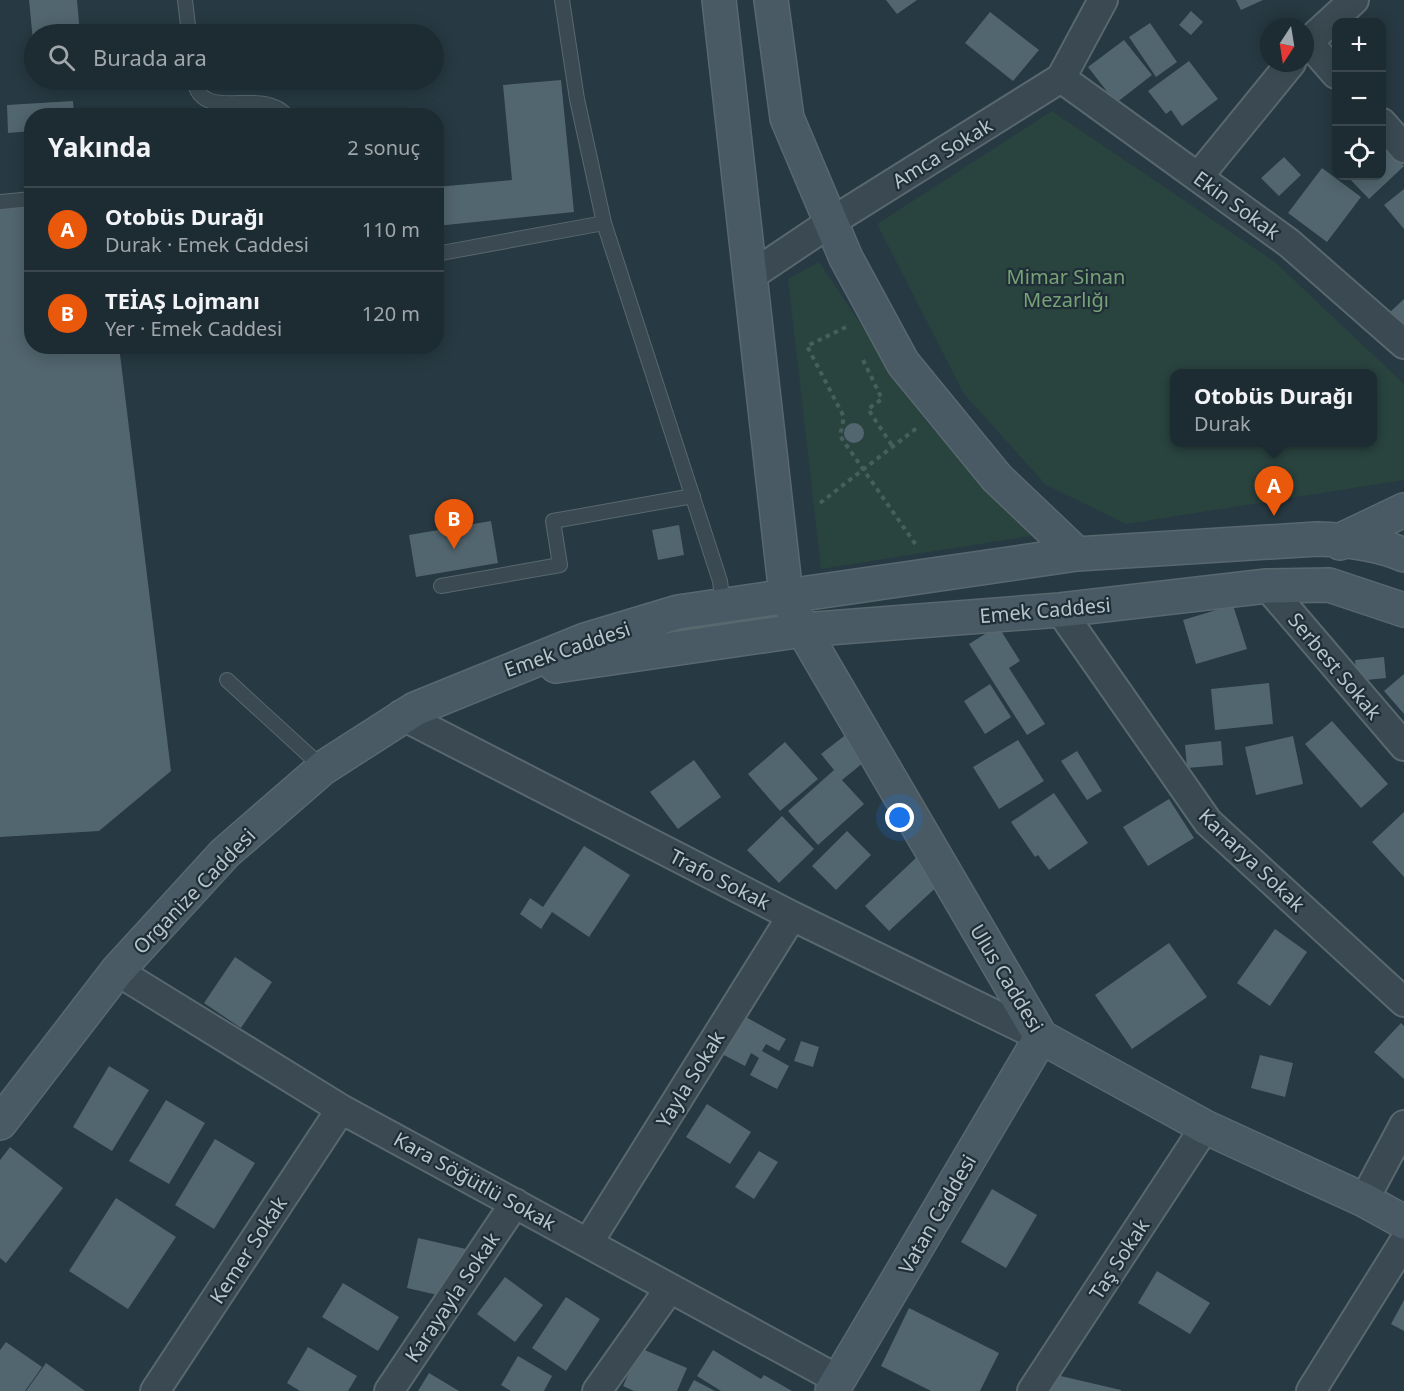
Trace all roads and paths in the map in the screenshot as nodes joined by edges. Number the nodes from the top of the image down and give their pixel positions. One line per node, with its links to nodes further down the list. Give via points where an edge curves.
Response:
1 (185, 0): 7 (lane)
2 (562, 0): 21 (lane, via 577,99)
3 (719, 0): 23 (street, Ulus Caddesi)
4 (771, 0): 20 (street, via 787,118)
5 (1103, 0): 12 (street, Amca Sokak)
6 (1354, 0): 8 (street)
7 (188, 24)
8 (1314, 38)
9 (1314, 59): 11 (street)
10 (1283, 72): 17 (street)
11 (1333, 72)
12 (1061, 78): 17 (street, Ekin Sokak); 20 (street, Amca Sokak)
13 (198, 90): 14 (lane, via 210,102 258,101)
14 (278, 108)
15 (1385, 126): 16 (street)
16 (1404, 148)
17 (1198, 177): 25 (street, Ekin Sokak, via 1289,243)
18 (24, 200): 19 (lane)
19 (0, 202)
20 (831, 222): 23 (street, Amca Sokak); 35 (street, via 846,258 903,363 997,478)
21 (604, 223): 22 (lane); 30 (lane)
22 (444, 253)
23 (749, 277): 40 (street, Ulus Caddesi)
24 (851, 336): 29 (path, via 845,325 807,346 844,417 840,436)
25 (1404, 344)
26 (861, 357): 28 (path, via 882,399 868,409)
27 (926, 422): 28 (path)
28 (893, 447): 29 (path)
29 (864, 470): 31 (path); 34 (path)
30 (693, 496): 38 (lane, via 553,521 560,565); 41 (lane, via 720,581)
31 (820, 503)
32 (1404, 510): 33 (street)
33 (1341, 540): 35 (street, Emek Caddesi); 36 (street, Emek Caddesi, via 1388,548); 37 (street)
34 (921, 553)
35 (1077, 554): 40 (street, Emek Caddesi)
36 (1404, 555)
37 (1329, 585): 39 (street, Emek Caddesi); 43 (street, Emek Caddesi)
38 (441, 586)
39 (1267, 586): 42 (street, Emek Caddesi); 48 (street, Serbest Sokak)
40 (786, 595): 41 (street, Emek Caddesi); 44 (street, Ulus Caddesi)
41 (723, 605): 45 (street, Emek Caddesi, via 678,612 585,640)
42 (1060, 610): 44 (street, Emek Caddesi); 52 (street, Kanarya Sokak, via 1208,822)
43 (1404, 610)
44 (803, 630): 45 (street, Emek Caddesi); 53 (street, Ulus Caddesi)
45 (495, 675): 47 (street, Organize Caddesi)
46 (227, 680): 49 (lane)
47 (401, 715): 49 (street, Organize Caddesi); 50 (street, Trafo Sokak)
48 (1404, 746)
49 (323, 768): 51 (street, Organize Caddesi, via 225,853)
50 (792, 916): 53 (street, Trafo Sokak); 62 (street, Yayla Sokak)
51 (117, 971): 54 (street, Kara Söğütlü Sokak); 55 (street, Organize Caddesi)
52 (1404, 1002)
53 (1041, 1037): 57 (street, Ulus Caddesi); 64 (street, Vatan Caddesi)
54 (341, 1109): 59 (street, Kara Söğütlü Sokak); 65 (street, Kemer Sokak)
55 (0, 1123)
56 (1404, 1125): 58 (street)
57 (1205, 1127): 58 (street, Ulus Caddesi); 68 (street, Taş Sokak)
58 (1364, 1200): 60 (street, Ulus Caddesi)
59 (515, 1203): 62 (street, Kara Söğütlü Sokak); 66 (street, Karayayla Sokak)
60 (1404, 1222)
61 (1404, 1242): 69 (street)
62 (588, 1243): 63 (street, Kara Söğütlü Sokak)
63 (670, 1288): 64 (street, Kara Söğütlü Sokak); 67 (street)
64 (836, 1386)
65 (155, 1391)
66 (389, 1391)
67 (597, 1391)
68 (1032, 1391)
69 (1311, 1391)

